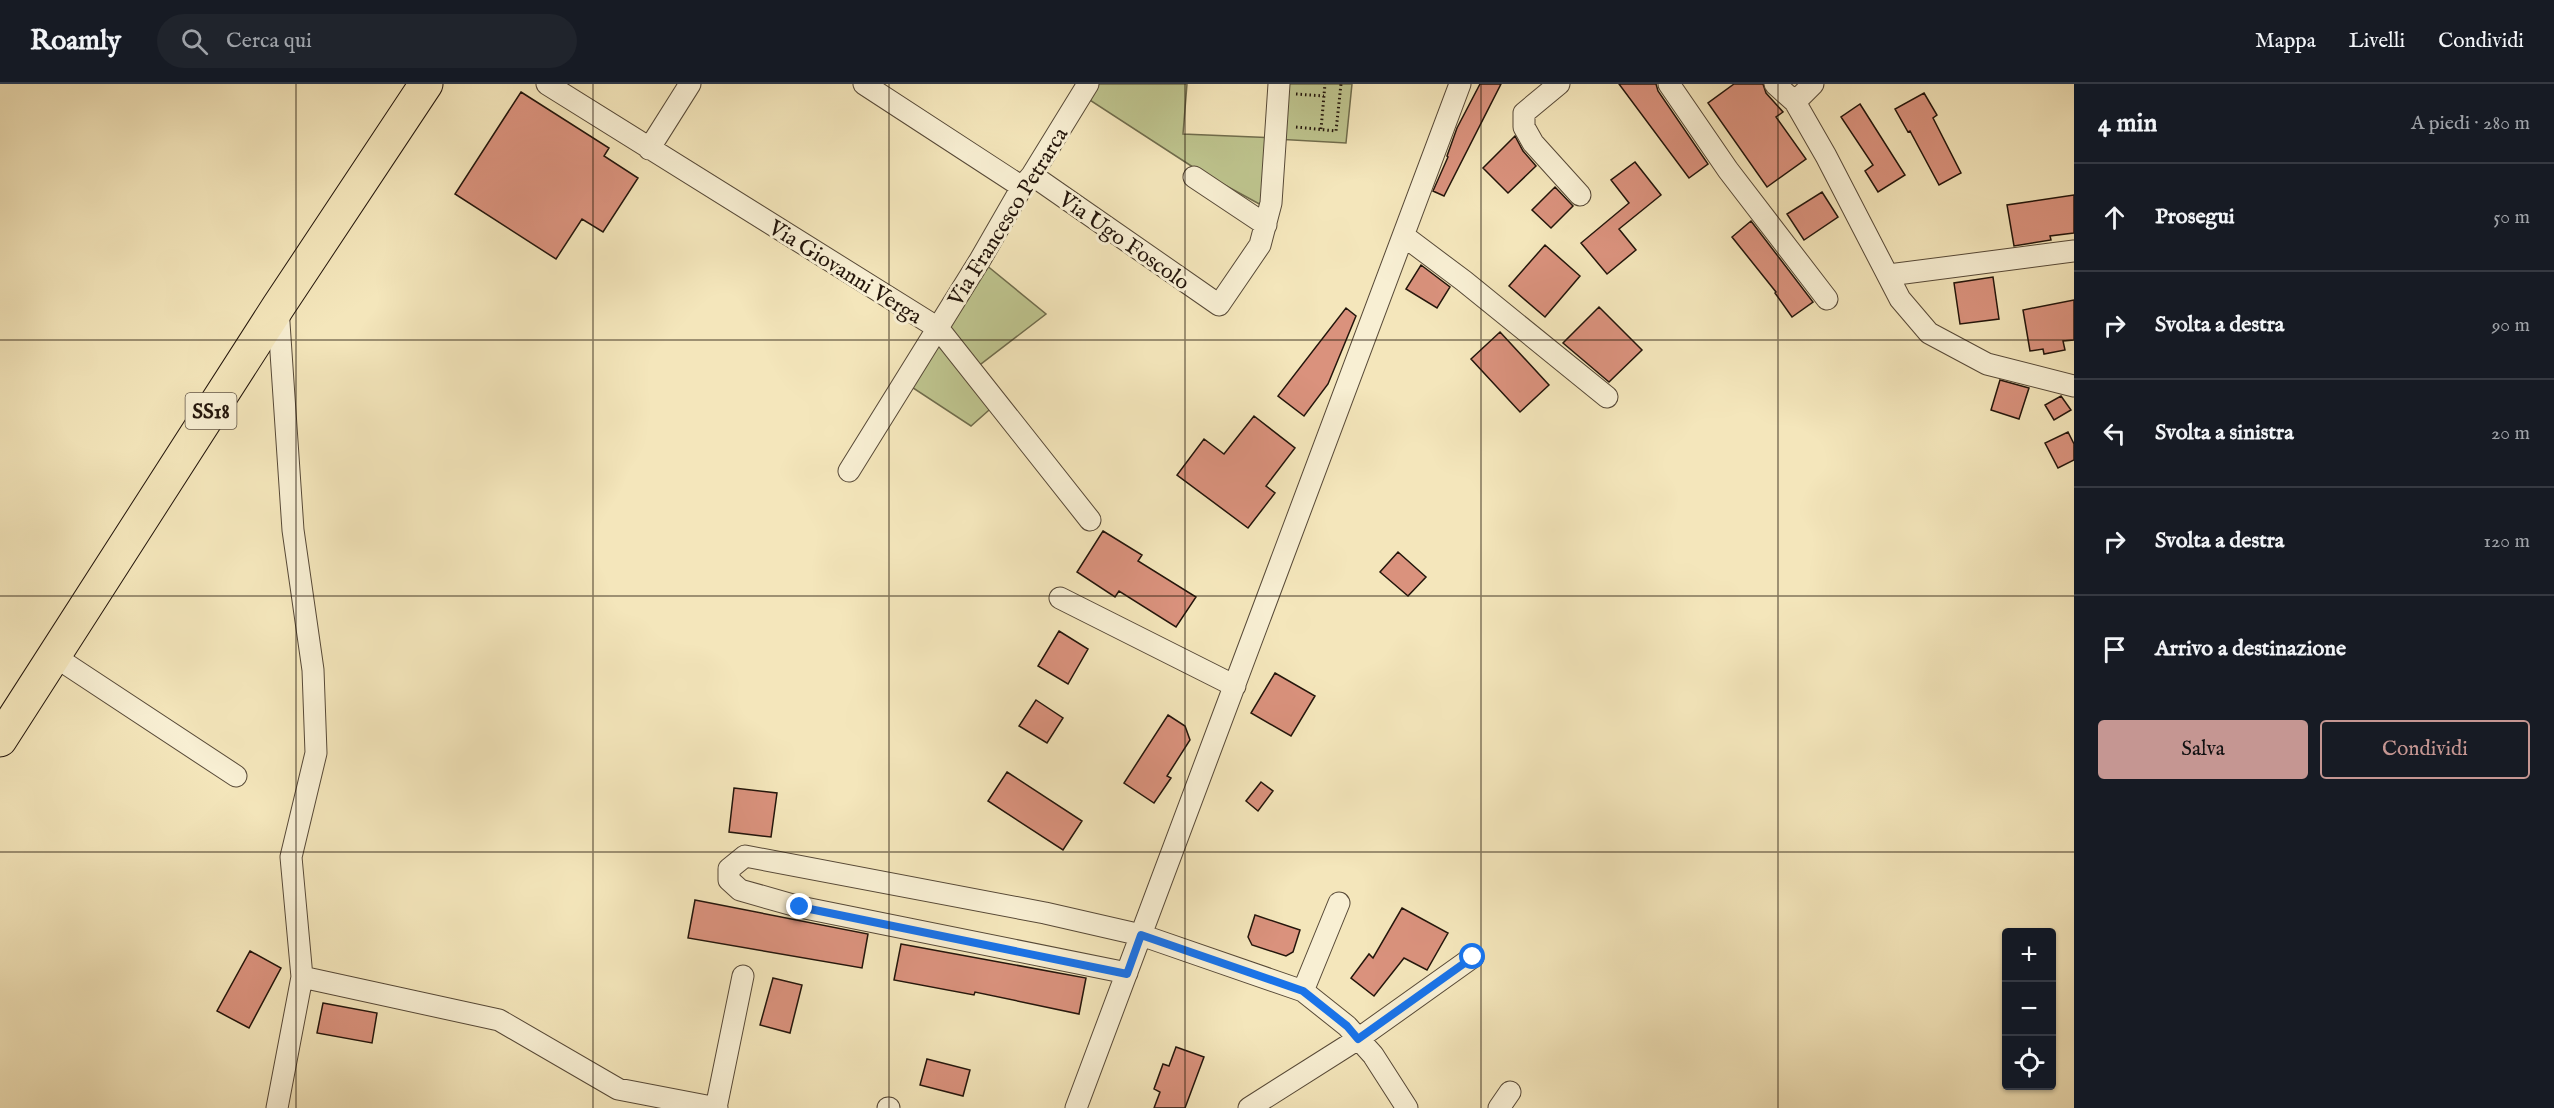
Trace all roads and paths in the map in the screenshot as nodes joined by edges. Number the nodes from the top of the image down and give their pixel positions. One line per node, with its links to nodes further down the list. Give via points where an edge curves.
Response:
1 (426, 84): 27 (main road, SS18)
2 (548, 84): 18 (street, Via Giovanni Verga)
3 (690, 84): 18 (street)
4 (864, 84): 20 (street, Via Ugo Foscolo)
5 (1088, 84): 20 (street, Via Francesco Petrarca)
6 (1325, 84): 14 (path)
7 (1341, 84): 17 (path, via 1336,131)
8 (1460, 84): 23 (street)
9 (1559, 84): 21 (street, via 1524,113 1524,127 1533,143)
10 (1669, 84): 26 (street, via 1728,170)
11 (1774, 84): 15 (street)
12 (1813, 84): 15 (street)
13 (1278, 89): 14 (path); 16 (street)
14 (1324, 96): 17 (path)
15 (1795, 102): 25 (street)
16 (1276, 126): 17 (path); 22 (street)
17 (1321, 129)
18 (649, 149): 28 (street, Via Giovanni Verga)
19 (1194, 177): 22 (street)
20 (1027, 181): 22 (street, Via Ugo Foscolo, via 1219,305 1260,245); 28 (street, Via Francesco Petrarca)
21 (1580, 195)
22 (1266, 225)
23 (1404, 236): 30 (street); 35 (street)
24 (2074, 251): 25 (street)
25 (1889, 275): 29 (street, via 1900,299 1929,333 1987,364)
26 (1827, 299)
27 (278, 307): 34 (main road, SS18); 43 (street, via 293,530 313,670 316,753 291,857)
28 (938, 328): 31 (street, Via Francesco Petrarca); 32 (street, Via Giovanni Verga)
29 (2074, 386)
30 (1607, 397)
31 (849, 471)
32 (1090, 520)
33 (1060, 598): 35 (street)
34 (54, 656): 36 (main road, SS18); 37 (street)
35 (1235, 686): 39 (street)
36 (0, 740)
37 (236, 776)
38 (1339, 903): 44 (street)
39 (1141, 935): 41 (street); 41 (street, via 745,856 729,869 729,880 740,890 800,907); 44 (street)
40 (1473, 957): 45 (street)
41 (1127, 974): 48 (street)
42 (743, 976): 47 (street)
43 (302, 977): 46 (street); 47 (street, via 499,1020 618,1089)
44 (1303, 991): 45 (street)
45 (1358, 1039): 49 (street); 50 (street)
46 (277, 1108)
47 (716, 1108)
48 (1076, 1108)
49 (1249, 1108)
50 (1407, 1108)

